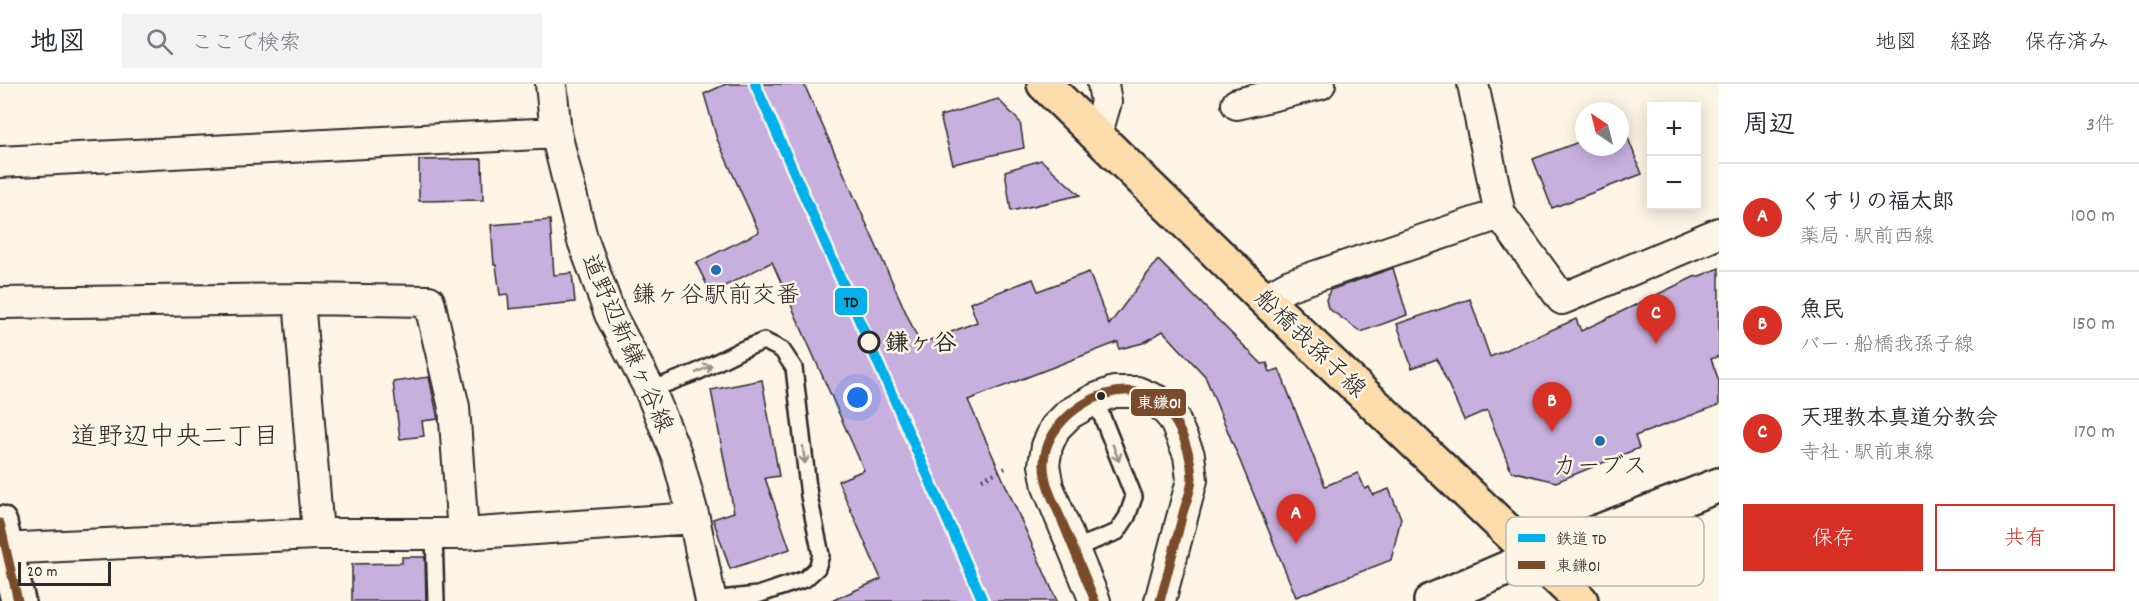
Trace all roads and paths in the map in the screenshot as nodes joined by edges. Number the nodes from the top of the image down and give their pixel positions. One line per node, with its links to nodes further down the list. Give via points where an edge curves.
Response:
1 (551, 84): 7 (street, 道野辺新鎌ヶ谷線)
2 (1044, 84): 8 (main road, 船橋我孫子線)
3 (1102, 84): 8 (street, via 1106,102)
4 (1320, 84): 6 (street)
5 (1473, 84): 10 (street)
6 (1237, 104)
7 (556, 133): 9 (street); 15 (street, 道野辺新鎌ヶ谷線, via 582,238 610,314)
8 (1096, 136): 13 (main road, 船橋我孫子線)
9 (0, 162)
10 (1500, 213): 11 (street, via 1562,299); 13 (street, via 1290,285)
11 (1719, 233)
12 (299, 299): 14 (street); 23 (street); 24 (street, via 429,301 454,407)
13 (1264, 299): 22 (main road, 船橋我孫子線)
14 (0, 303)
15 (650, 390): 21 (street, 道野辺新鎌ヶ谷線, via 677,456); 31 (lane, one-way to 31, via 764,341 782,350 794,368 809,496 821,555 817,568 805,579 758,595)
16 (1095, 399): 26 (street, via 1069,414 1055,428 1044,465 1048,487); 26 (lane, one-way to 26, via 1134,497 1128,517 1117,532); 33 (street, via 1114,392 1137,392 1158,401 1174,419 1189,455 1192,480)
17 (1008, 467): 18 (path)
18 (982, 478)
19 (1719, 485): 20 (street)
20 (1637, 517)
21 (694, 518): 24 (street); 31 (street, 道野辺新鎌ヶ谷線)
22 (1506, 528)
23 (318, 534): 24 (street); 25 (street)
24 (448, 534): 30 (lane)
25 (2, 540): 29 (street)
26 (1073, 549): 32 (street)
27 (1506, 569): 34 (street)
28 (1566, 586): 35 (main road, 船橋我孫子線)
29 (18, 601)
30 (436, 601)
31 (711, 601)
32 (1095, 601)
33 (1160, 601)
34 (1431, 601)
35 (1581, 601)

